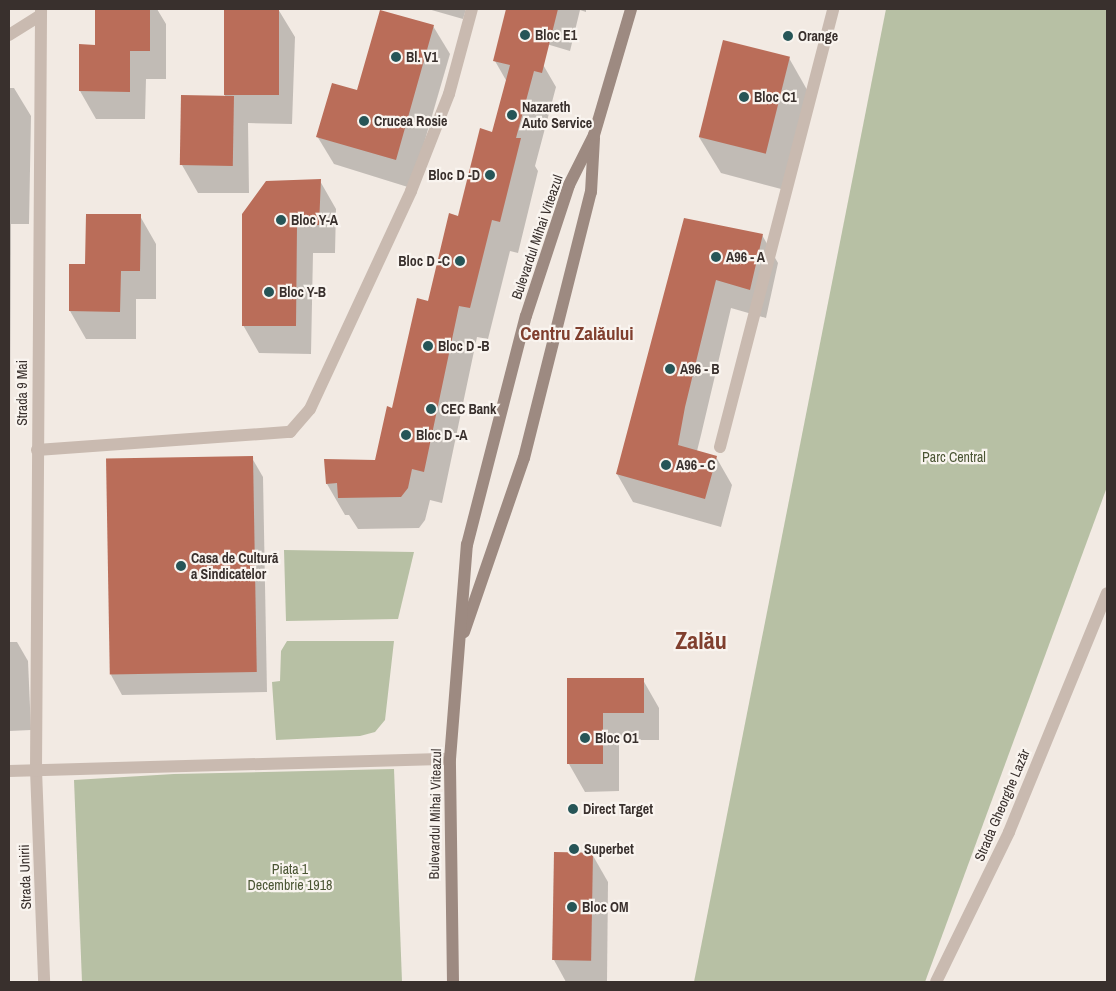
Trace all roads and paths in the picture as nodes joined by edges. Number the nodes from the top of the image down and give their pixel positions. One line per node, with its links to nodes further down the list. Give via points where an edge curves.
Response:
1 (470, 9): 8 (street, via 449,94 411,191 310,409 290,432)
2 (630, 9): 6 (main road, Bulevardul Mihai Viteazul)
3 (833, 9): 7 (street)
4 (41, 12): 5 (street); 8 (street, Strada 9 Mai)
5 (9, 35)
6 (594, 136): 12 (main road, Bulevardul Mihai Viteazul, via 591,192 524,458); 12 (main road, Bulevardul Mihai Viteazul, via 579,161 555,224 493,437 468,545)
7 (720, 447)
8 (37, 450): 14 (street, Strada 9 Mai)
9 (1107, 593): 11 (street, Strada Gheorghe Lazăr)
10 (1107, 618): 11 (street, Strada Gheorghe Lazăr)
11 (1088, 637): 18 (street, Strada Gheorghe Lazăr, via 1009,832)
12 (459, 645): 13 (main road, Bulevardul Mihai Viteazul)
13 (450, 759): 14 (street); 17 (main road, Bulevardul Mihai Viteazul)
14 (36, 770): 15 (street); 16 (street, Strada Unirii)
15 (9, 771)
16 (44, 982)
17 (453, 982)
18 (936, 982)

